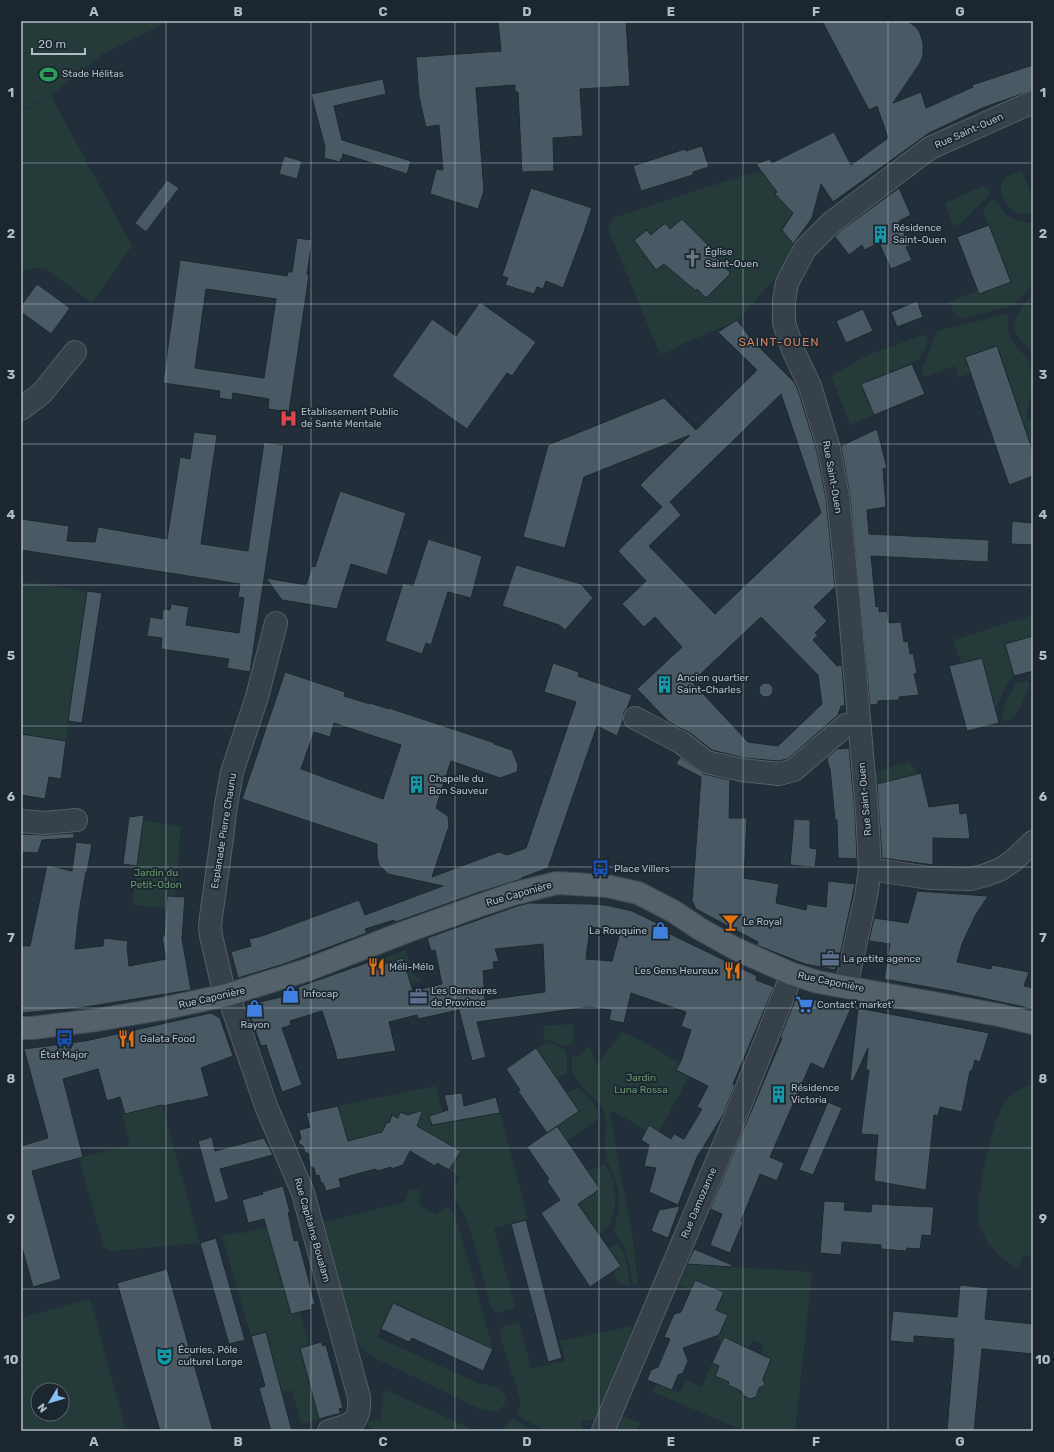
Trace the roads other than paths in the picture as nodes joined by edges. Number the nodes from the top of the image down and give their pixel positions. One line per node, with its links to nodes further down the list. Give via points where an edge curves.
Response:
1 (1033, 102): 6 (street, Rue Saint-Ouen, via 930,148 832,222 805,249 787,283 784,323 810,386 829,449 838,497)
2 (75, 352): 3 (street, via 42,393)
3 (21, 409)
4 (276, 623): 13 (street, Esplanade Pierre Chaunu, via 257,697 232,772 211,917 211,936)
5 (635, 718): 6 (street, via 682,743 706,762 778,774 794,770 846,725)
6 (859, 722): 10 (street, Rue Saint-Ouen)
7 (76, 820): 8 (street, via 45,823)
8 (21, 821)
9 (1033, 842): 10 (street, via 1001,869 971,880 930,878)
10 (870, 869): 12 (street, Rue Saint-Ouen)
11 (792, 974): 12 (main road, Rue Caponière, via 818,982); 13 (main road, Rue Caponière, via 736,948 638,893 608,886 558,883 512,894 308,970); 17 (street, Rue Damozanne, via 729,1133)
12 (846, 986): 14 (main road, Rue Caponière)
13 (227, 995): 15 (main road, Rue Caponière, via 97,1020); 16 (street, Rue Capitaine Boualam, via 266,1106 303,1193 359,1397 360,1409 355,1420)
14 (1033, 1023)
15 (21, 1028)
16 (329, 1431)
17 (603, 1431)

